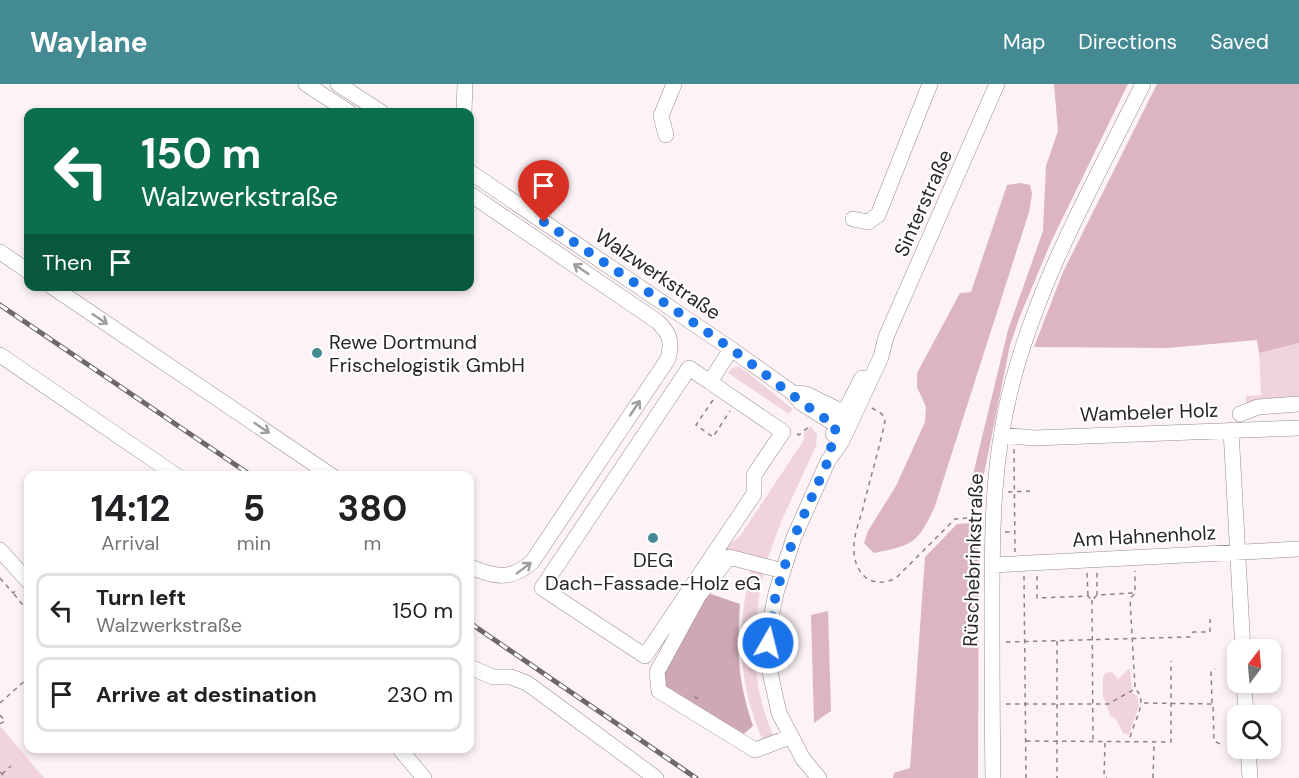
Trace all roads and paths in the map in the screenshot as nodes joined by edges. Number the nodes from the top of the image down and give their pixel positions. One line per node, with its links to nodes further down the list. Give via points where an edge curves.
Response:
1 (306, 84): 8 (street)
2 (339, 84): 9 (street)
3 (465, 84): 10 (street)
4 (674, 84): 11 (street, via 661,116)
5 (930, 84): 14 (street, via 878,215 868,222)
6 (997, 84): 25 (street, Sinterstraße, via 881,357)
7 (1143, 84): 32 (street, Rüschebrinkstraße, via 1034,313 1011,386)
8 (343, 108)
9 (375, 108)
10 (464, 108)
11 (666, 135)
12 (474, 175): 18 (street, Walzwerkstraße)
13 (474, 197): 50 (street, one-way to 13, via 505,576 520,573 532,562 668,359 671,345 669,334 658,322)
14 (853, 219)
15 (0, 252): 16 (street)
16 (24, 268)
17 (58, 291): 35 (street, one-way to 35)
18 (731, 349): 20 (street); 21 (street, Walzwerkstraße)
19 (0, 355): 34 (street)
20 (715, 386): 22 (street); 22 (path, via 696,425 704,431 713,437); 22 (street, via 689,368 542,588 645,656 754,494 754,475 783,432)
21 (793, 393): 25 (street, Walzwerkstraße, via 806,394); 29 (street, Walzwerkstraße, via 801,403)
22 (737, 401)
23 (1299, 404): 26 (street, via 1258,407)
24 (871, 407): 39 (path, via 885,421 854,543 854,556 865,577 874,583 885,583 904,571 955,519)
25 (848, 414): 29 (street, Sinterstraße)
26 (1240, 414)
27 (809, 427): 31 (path)
28 (1299, 428): 30 (street, Wambeler Holz)
29 (841, 429): 52 (street, Sinterstraße)
30 (1230, 430): 32 (street, Wambeler Holz, via 1034,438); 44 (street)
31 (799, 435)
32 (1001, 435): 47 (street, Rüschebrinkstraße)
33 (1014, 447): 37 (path)
34 (170, 471)
35 (325, 471)
36 (1004, 492): 37 (path)
37 (1014, 492): 38 (path); 41 (path)
38 (1030, 492)
39 (980, 517)
40 (1004, 532): 41 (path)
41 (1014, 532): 45 (path)
42 (1299, 549): 44 (street, Am Hahnenholz)
43 (0, 550): 55 (street)
44 (1238, 552): 47 (street, Am Hahnenholz); 63 (street)
45 (1015, 559)
46 (1135, 564): 57 (path)
47 (992, 565): 100 (street, Rüschebrinkstraße)
48 (1096, 566): 58 (path)
49 (1087, 567): 59 (path)
50 (474, 568)
51 (1036, 569): 59 (path, via 1037,598)
52 (783, 570): 84 (street, Sinterstraße, via 770,623 768,663 772,689); 84 (street, via 729,557 699,595 657,672 657,682 659,691 755,750)
53 (1024, 570): 67 (path)
54 (0, 578): 56 (path)
55 (24, 584): 56 (path)
56 (13, 593): 61 (path)
57 (1135, 593): 58 (path); 66 (path, via 1130,599)
58 (1097, 595): 60 (path)
59 (1088, 596): 60 (path)
60 (1092, 600): 65 (path)
61 (24, 606)
62 (1210, 619): 66 (path, via 1209,632 1193,632 1190,637)
63 (1242, 639)
64 (1057, 640): 65 (path); 67 (path); 79 (path)
65 (1092, 640): 66 (path); 80 (path)
66 (1131, 640): 73 (path)
67 (1025, 641): 68 (path); 78 (path)
68 (999, 642)
69 (1171, 661): 76 (path)
70 (474, 669): 98 (street, via 493,677 511,677 527,683)
71 (1215, 669): 81 (path, via 1211,670)
72 (24, 682): 74 (path)
73 (1135, 688): 75 (path); 80 (path, via 1108,704)
74 (0, 703)
75 (1143, 703): 76 (path); 89 (path)
76 (1172, 703): 81 (path); 90 (path, via 1171,742)
77 (999, 704): 78 (path)
78 (1026, 704): 79 (path); 85 (path)
79 (1057, 704): 80 (path); 86 (path)
80 (1094, 704): 87 (path)
81 (1213, 704): 91 (path, via 1214,741)
82 (0, 715): 83 (path, via 4,721)
83 (0, 724)
84 (790, 737): 99 (street, Sinterstraße)
85 (1026, 741): 86 (path); 101 (path)
86 (1057, 741): 87 (path); 102 (path)
87 (1093, 742): 88 (path)
88 (1105, 742): 89 (path); 103 (path)
89 (1129, 742): 90 (path)
90 (1154, 742): 104 (path)
91 (1220, 744)
92 (403, 753): 97 (street)
93 (1249, 759): 105 (street)
94 (11, 766): 95 (path)
95 (1, 773): 96 (path)
96 (6, 778)
97 (424, 778)
98 (656, 778)
99 (819, 778)
100 (993, 778)
101 (1026, 778)
102 (1057, 778)
103 (1107, 778)
104 (1153, 778)
105 (1250, 778)

